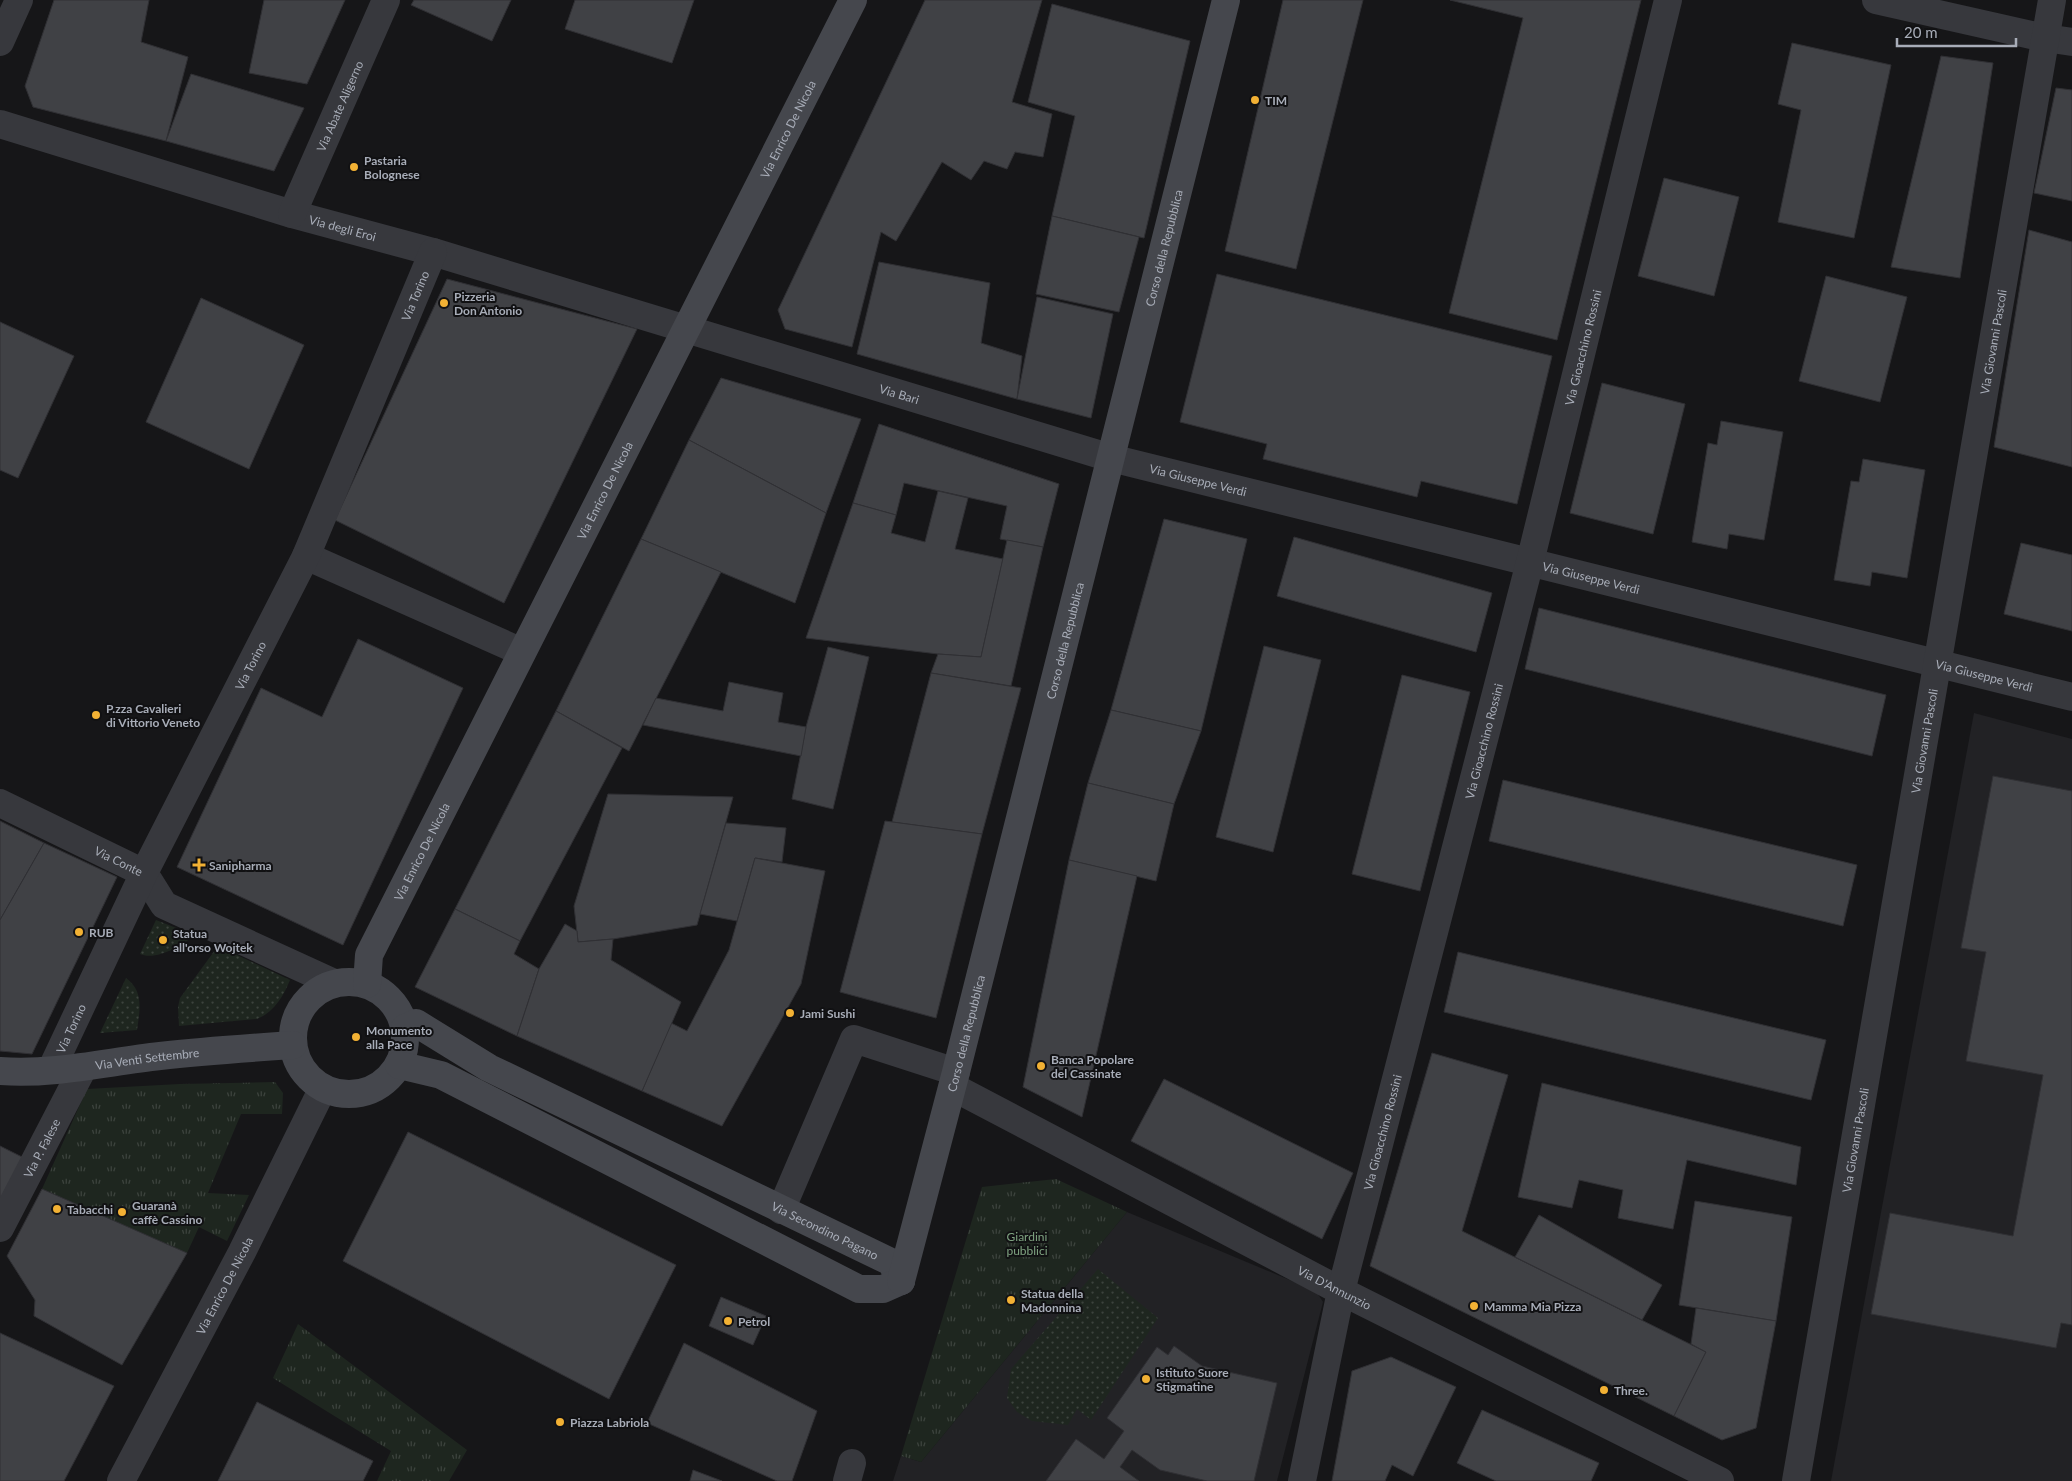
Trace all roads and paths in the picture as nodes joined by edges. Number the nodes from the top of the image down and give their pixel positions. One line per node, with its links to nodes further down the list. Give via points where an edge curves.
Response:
1 (19, 0): 9 (street)
2 (386, 0): 12 (street, Via Abate Aligerno)
3 (853, 0): 14 (main road, Via Enrico De Nicola)
4 (1226, 0): 15 (main road, Corso della Repubblica)
5 (1668, 0): 17 (street, Via Gioacchino Rossini)
6 (1876, 0): 8 (street)
7 (2052, 0): 8 (street, Via Giovanni Pascoli)
8 (2045, 38): 10 (street); 19 (street, Via Giovanni Pascoli)
9 (0, 42)
10 (2072, 42)
11 (0, 124): 12 (street, Via degli Eroi)
12 (292, 214): 13 (street, Via degli Eroi)
13 (433, 252): 14 (street, Via degli Eroi); 16 (street, Via Torino)
14 (686, 330): 15 (street, Via Bari); 18 (main road, Via Enrico De Nicola)
15 (1111, 458): 17 (street, Via Giuseppe Verdi); 31 (main road, Corso della Repubblica)
16 (306, 556): 18 (street); 22 (street, Via Torino)
17 (1530, 562): 19 (street, Via Giuseppe Verdi); 36 (street, Via Gioacchino Rossini)
18 (522, 652): 24 (main road, Via Enrico De Nicola, via 369,955)
19 (1937, 662): 20 (street, Via Giuseppe Verdi); 40 (street, Via Giovanni Pascoli)
20 (2072, 696)
21 (0, 803): 22 (street, Via Conte)
22 (144, 873): 23 (street, Via Conte, via 164,905); 29 (street, Via Torino)
23 (334, 983): 24 (main road, via 351,981); 26 (main road, via 307,1000 298,1013)
24 (367, 984): 25 (main road, via 385,994 398,1009)
25 (405, 1028): 27 (main road, via 405,1047); 33 (main road, Via Secondino Pagano, via 416,1023 489,1068)
26 (293, 1044): 28 (main road, Via Venti Settembre, via 159,1056); 32 (main road, via 303,1070)
27 (399, 1066): 32 (main road, via 374,1090 340,1094); 35 (main road, via 441,1075 859,1289 883,1289)
28 (83, 1068): 29 (main road, Via Venti Settembre); 34 (street, Via P. Falese)
29 (51, 1070): 30 (main road, Via Venti Settembre)
30 (0, 1071)
31 (955, 1080): 33 (street, Via D'Annunzio, via 854,1039); 35 (main road, Corso della Repubblica); 36 (street, Via D'Annunzio)
32 (323, 1088): 37 (street, Via Enrico De Nicola, via 242,1252)
33 (781, 1210): 35 (main road, Via Secondino Pagano, via 891,1262)
34 (0, 1228)
35 (902, 1281)
36 (1341, 1291): 38 (street, Via Gioacchino Rossini); 39 (street, Via D'Annunzio)
37 (121, 1481)
38 (1302, 1481)
39 (1720, 1481)
40 (1796, 1481)

